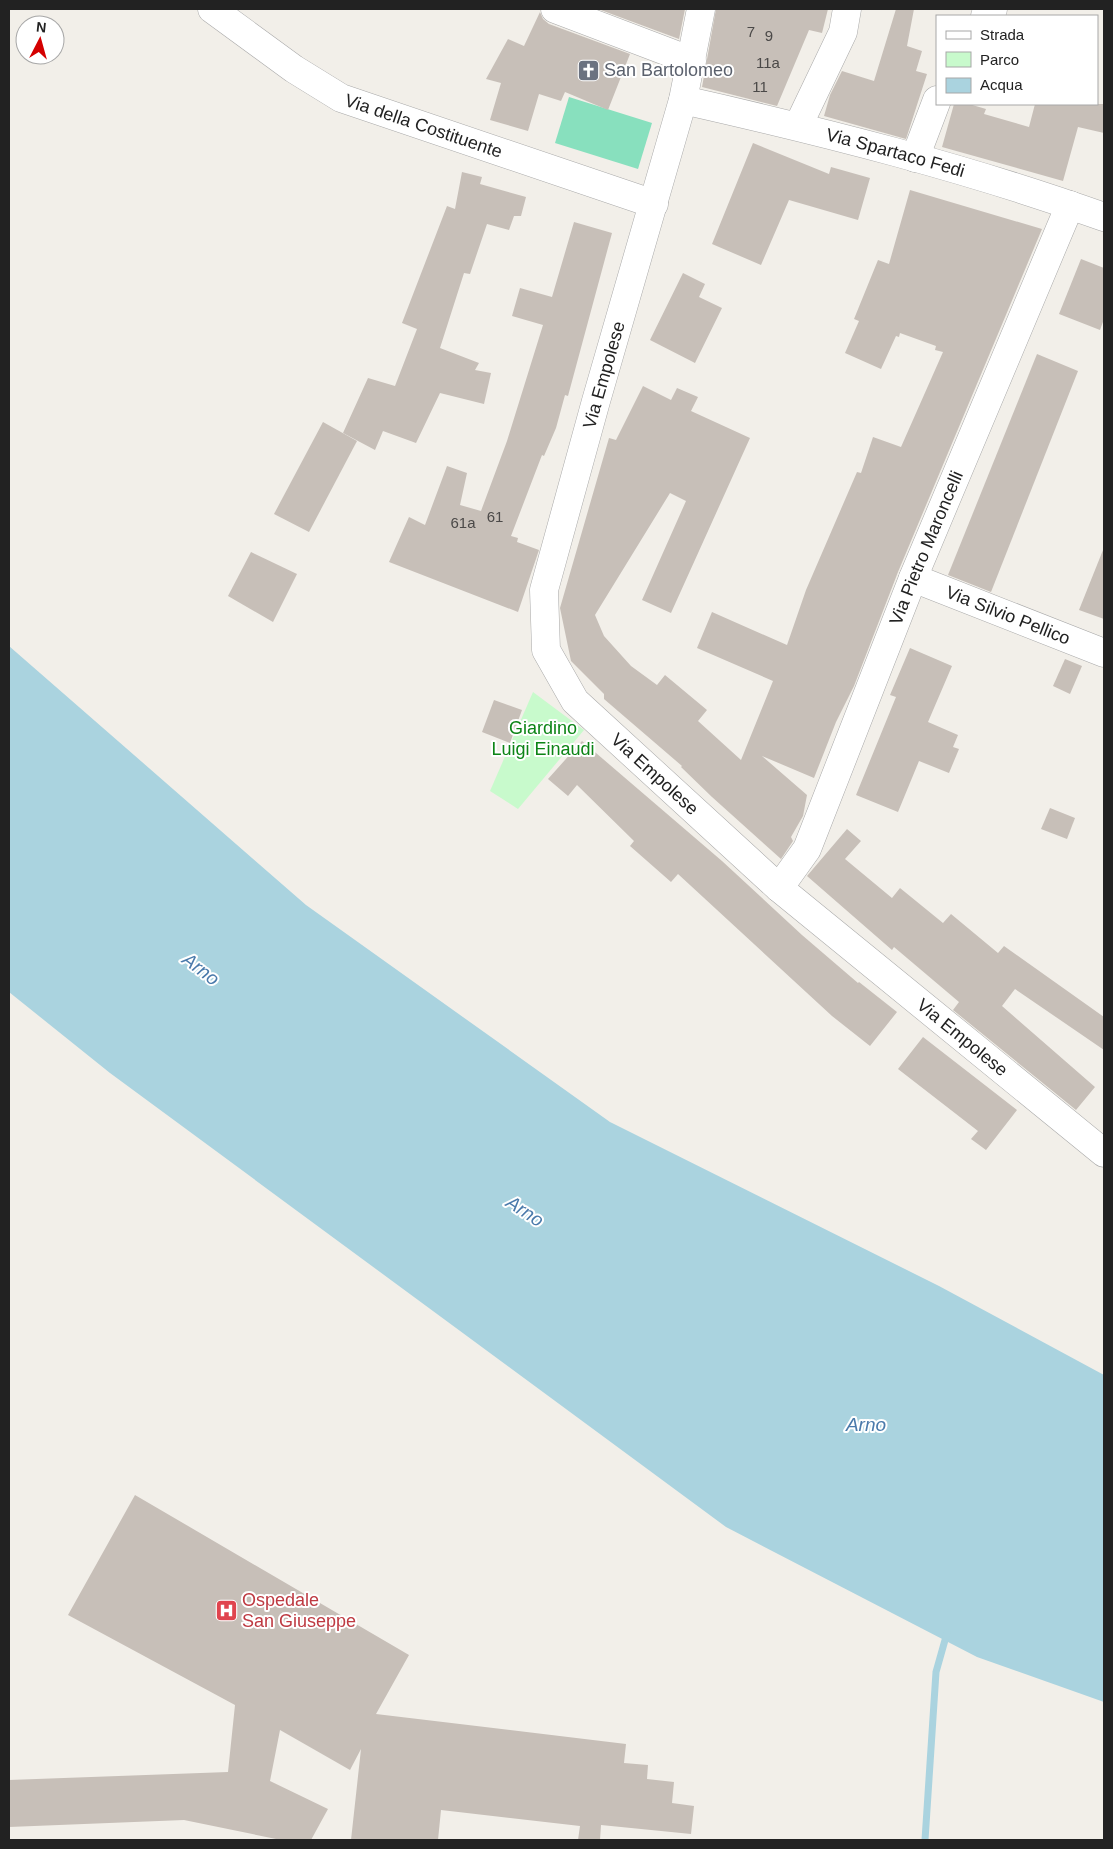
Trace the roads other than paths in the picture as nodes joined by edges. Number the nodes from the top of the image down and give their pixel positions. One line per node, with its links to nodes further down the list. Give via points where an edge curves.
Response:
1 (212, 9): 10 (street, Via della Costituente, via 341,98)
2 (554, 9): 5 (street)
3 (701, 9): 5 (street, Via Empolese)
4 (847, 9): 8 (street, via 843,32)
5 (692, 60): 6 (street, Via Empolese)
6 (683, 100): 8 (street, Via Spartaco Fedi); 10 (street, Via Empolese)
7 (936, 103): 9 (street)
8 (798, 126): 9 (street, Via Spartaco Fedi)
9 (915, 158): 11 (street, Via Spartaco Fedi)
10 (654, 204): 15 (street, Via Empolese, via 544,590 546,650 575,701)
11 (1070, 204): 12 (street, Via Spartaco Fedi); 13 (street, Via Pietro Maroncelli)
12 (1104, 217)
13 (913, 578): 14 (street, Via Silvio Pellico); 15 (street, Via Pietro Maroncelli, via 807,849)
14 (1104, 653)
15 (779, 888): 16 (street, Via Empolese)
16 (1104, 1153)

